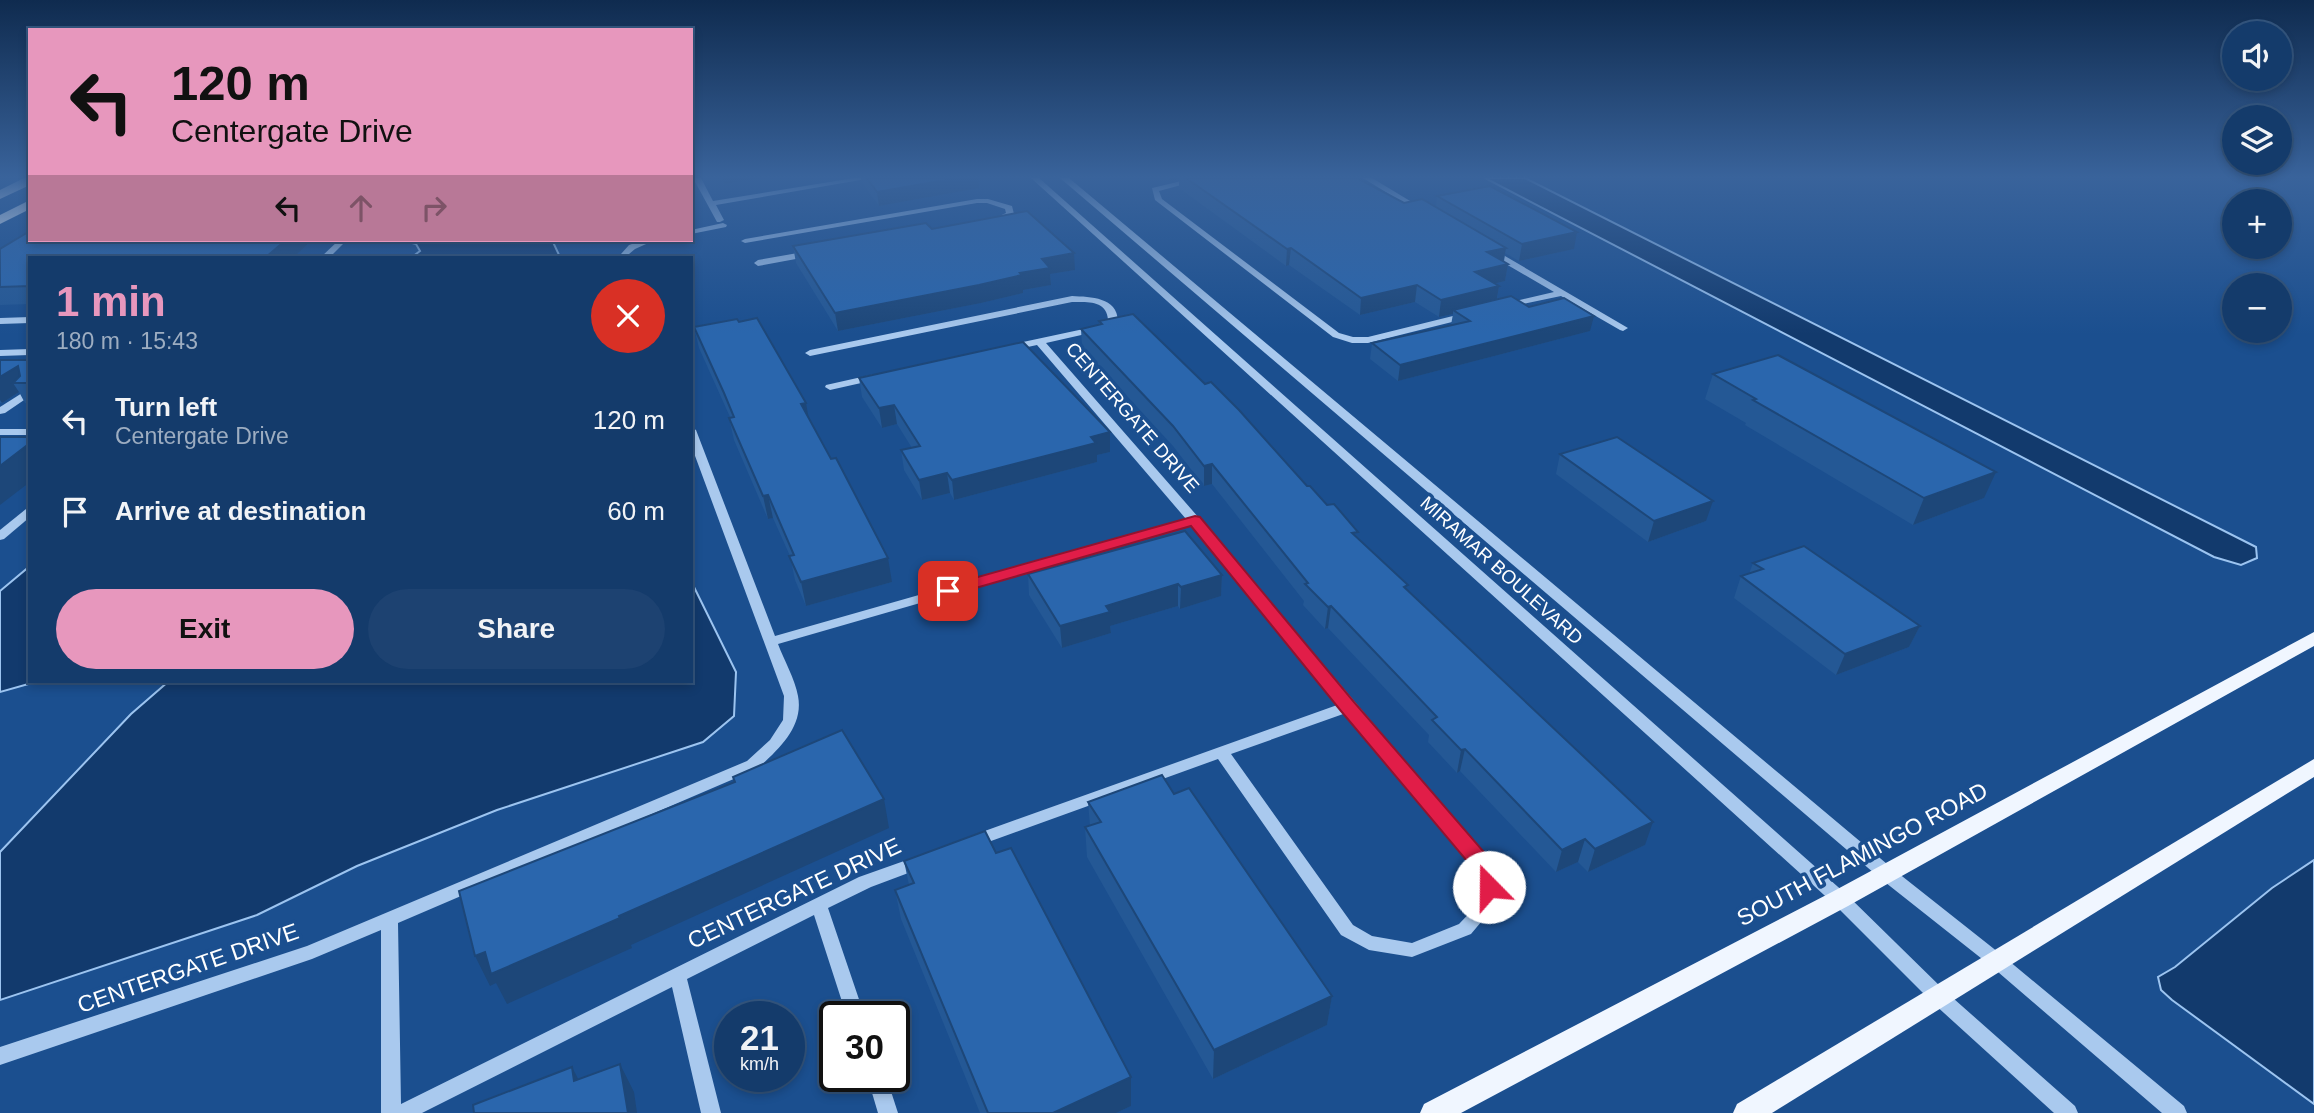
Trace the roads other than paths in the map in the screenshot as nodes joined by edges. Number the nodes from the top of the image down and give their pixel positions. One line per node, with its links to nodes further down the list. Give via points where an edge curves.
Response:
1 (809, 230): 5 (street)
2 (1093, 230): 41 (street, MIRAMAR BOULEVARD)
3 (1126, 230): 40 (street, MIRAMAR BOULEVARD)
4 (1198, 230): 19 (street, via 1336,335)
5 (745, 241)
6 (341, 242): 10 (street)
7 (646, 242): 11 (street, via 632,247)
8 (1481, 246): 13 (street)
9 (824, 252): 12 (street)
10 (326, 256)
11 (626, 256)
12 (758, 263)
13 (1560, 293): 14 (street); 18 (street)
14 (1496, 309)
15 (1471, 315): 19 (street)
16 (28, 320): 17 (street)
17 (0, 321)
18 (1623, 328)
19 (1352, 340)
20 (1039, 341): 21 (street); 24 (street, via 1096,329 1113,321 1114,312 1101,302 1072,299); 33 (street, CENTERGATE DRIVE)
21 (1000, 350)
22 (28, 352): 23 (street)
23 (0, 353)
24 (810, 353)
25 (882, 376): 26 (street)
26 (830, 387)
27 (28, 392): 28 (street)
28 (1, 411)
29 (0, 432): 30 (street)
30 (28, 432)
31 (693, 435): 36 (street, CENTERGATE DRIVE)
32 (28, 513): 34 (street)
33 (1195, 520): 36 (street, CENTERGATE DRIVE); 37 (street, CENTERGATE DRIVE)
34 (0, 536)
35 (2314, 638): 40 (main road, SOUTH FLAMINGO ROAD)
36 (770, 642): 43 (street, CENTERGATE DRIVE, via 791,696 790,720 775,744 752,765)
37 (1347, 707): 38 (street, CENTERGATE DRIVE); 38 (street, CENTERGATE DRIVE, via 1489,872 1489,903 1465,929 1412,950 1369,943 1346,930)
38 (1221, 752): 42 (street, CENTERGATE DRIVE, via 949,850)
39 (2314, 767): 44 (main road)
40 (1887, 873): 41 (main road, SOUTH FLAMINGO ROAD); 44 (street, MIRAMAR BOULEVARD)
41 (1840, 899): 46 (street, MIRAMAR BOULEVARD); 54 (main road, SOUTH FLAMINGO ROAD)
42 (819, 905): 45 (street, CENTERGATE DRIVE); 47 (street)
43 (389, 920): 48 (street, CENTERGATE DRIVE, via 312,952); 50 (street)
44 (1997, 961): 46 (main road); 57 (street, MIRAMAR BOULEVARD)
45 (677, 975): 51 (street, CENTERGATE DRIVE); 52 (street)
46 (1939, 997): 55 (main road); 56 (street, MIRAMAR BOULEVARD)
47 (851, 1001)
48 (0, 1056)
49 (881, 1092): 53 (street)
50 (391, 1113)
51 (402, 1113)
52 (711, 1113)
53 (888, 1113)
54 (1434, 1113)
55 (1748, 1113)
56 (2068, 1113)
57 (2177, 1113)

